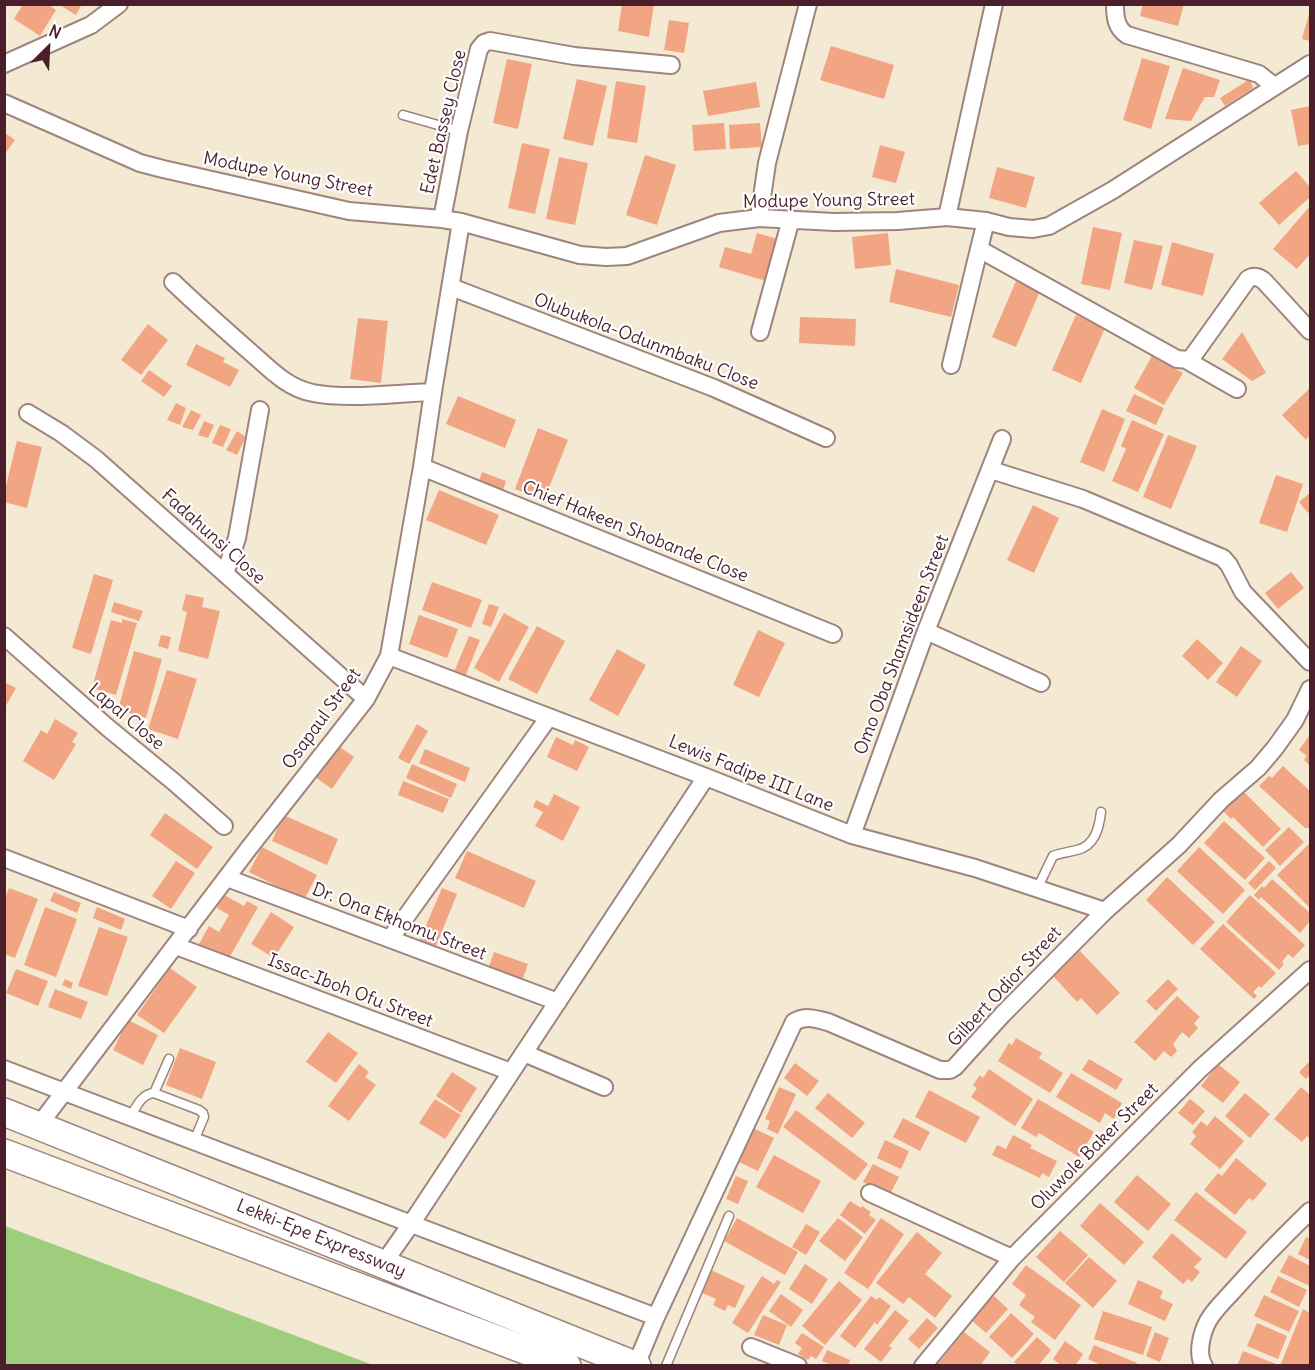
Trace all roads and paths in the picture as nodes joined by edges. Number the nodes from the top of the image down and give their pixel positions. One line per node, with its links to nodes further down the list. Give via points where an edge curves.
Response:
1 (119, 4): 5 (street, via 92,25)
2 (808, 4): 13 (street, via 767,163)
3 (994, 4): 12 (street)
4 (1115, 4): 8 (street, via 1118,27 1127,35 1259,74)
5 (4, 64)
6 (671, 64): 11 (street, Edet Bassey Close, via 574,56 488,42 479,49)
7 (1311, 64): 8 (street, Modupe Young Street)
8 (1274, 86): 16 (street, Modupe Young Street, via 1113,190 1049,226 1033,229)
9 (4, 104): 14 (street, Modupe Young Street, via 163,169 349,211)
10 (404, 115): 11 (lane)
11 (459, 131): 14 (street, Edet Bassey Close)
12 (946, 217): 15 (street, Modupe Young Street, via 834,222); 16 (street, Modupe Young Street)
13 (759, 218): 15 (street, Modupe Young Street); 17 (street, Modupe Young Street, via 720,224 627,256 606,257 580,255)
14 (442, 219): 17 (street, Modupe Young Street)
15 (791, 219): 22 (street)
16 (986, 221): 18 (street)
17 (461, 222): 20 (street, Osapaul Street)
18 (979, 249): 23 (street, via 1177,359); 24 (street)
19 (173, 282): 26 (street, via 268,369 302,390 349,395)
20 (451, 287): 26 (street, Osapaul Street); 29 (street, Olubukola-Odunmbaku Close, via 722,392)
21 (1311, 331): 23 (street, via 1265,282 1250,278)
22 (760, 332)
23 (1188, 361): 25 (street)
24 (951, 365)
25 (1237, 389)
26 (433, 392): 31 (street, Osapaul Street)
27 (260, 410): 33 (street, via 237,538)
28 (28, 413): 33 (street, Fadahunsi Close, via 96,459)
29 (826, 438)
30 (1002, 439): 32 (street, Omo Oba Shamsideen Street)
31 (422, 467): 35 (street, Chief Hakeen Shobande Close); 37 (street, Osapaul Street)
32 (990, 470): 34 (street, Omo Oba Shamsideen Street); 38 (street, via 1083,499 1223,558 1243,592)
33 (225, 574): 41 (street, Fadahunsi Close)
34 (926, 631): 39 (street); 46 (street, Omo Oba Shamsideen Street)
35 (833, 633)
36 (4, 636): 45 (street, Lapal Close)
37 (389, 656): 41 (street, Osapaul Street); 42 (street, Lewis Fadipe III Lane)
38 (1311, 662)
39 (1041, 683)
40 (1311, 689): 50 (street, Gilbert Odior Street, via 1295,720 1258,768)
41 (366, 699): 48 (street, Osapaul Street)
42 (549, 717): 43 (street, Lewis Fadipe III Lane); 52 (street)
43 (706, 777): 46 (street, Lewis Fadipe III Lane); 55 (street)
44 (1101, 812): 49 (lane, via 1096,836 1081,849 1053,856)
45 (224, 826)
46 (852, 835): 49 (street, Lewis Fadipe III Lane)
47 (4, 858): 51 (street)
48 (227, 878): 51 (street, Osapaul Street); 52 (street, Dr. Ona Ekhomu Street)
49 (1037, 889): 50 (street, Lewis Fadipe III Lane)
50 (1105, 911): 74 (street, Gilbert Odior Street, via 950,1070 940,1070 828,1022 805,1017 794,1022)
51 (189, 929): 53 (street, Osapaul Street)
52 (390, 939): 55 (street, Dr. Ona Ekhomu Street)
53 (176, 946): 59 (street, Issac-Iboh Ofu Street); 61 (street, Osapaul Street)
54 (1311, 970): 72 (street, Oluwole Baker Street, via 1200,1069)
55 (558, 1002): 56 (street)
56 (524, 1053): 59 (street); 60 (street)
57 (169, 1059): 62 (lane)
58 (4, 1069): 61 (street)
59 (511, 1072): 71 (street)
60 (604, 1087)
61 (64, 1092): 64 (street); 65 (street, Osapaul Street)
62 (154, 1094): 64 (lane, via 144,1096); 66 (lane, via 203,1113)
63 (4, 1112): 65 (highway, Lekki-Epe Expressway)
64 (130, 1117): 66 (street)
65 (39, 1125): 73 (highway, Lekki-Epe Expressway)
66 (194, 1141): 71 (street)
67 (4, 1153): 76 (highway, Lekki-Epe Expressway)
68 (870, 1193): 72 (street)
69 (1311, 1211): 81 (street, via 1209,1318 1201,1347)
70 (729, 1216): 78 (lane)
71 (411, 1224): 73 (street); 74 (street)
72 (1012, 1258): 80 (street, Oluwole Baker Street)
73 (383, 1264): 77 (highway, Lekki-Epe Expressway)
74 (656, 1317): 77 (street, Gilbert Odior Street)
75 (751, 1347): 79 (street)
76 (567, 1365)
77 (636, 1365)
78 (666, 1365)
79 (798, 1365)
80 (923, 1365)
81 (1204, 1365)

